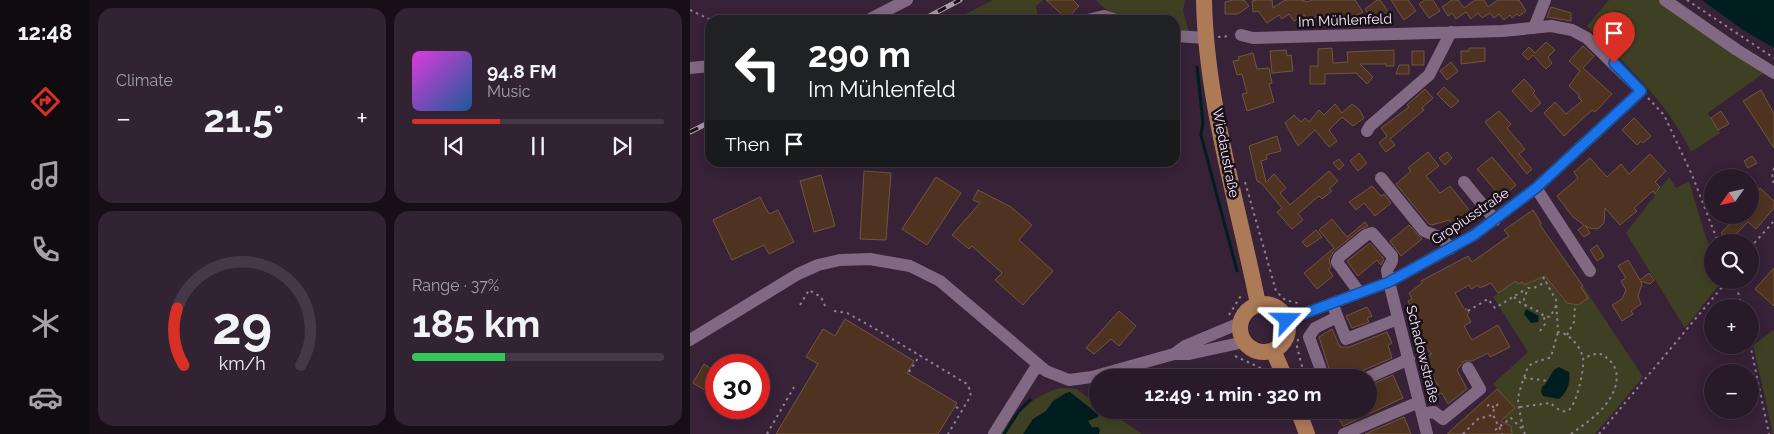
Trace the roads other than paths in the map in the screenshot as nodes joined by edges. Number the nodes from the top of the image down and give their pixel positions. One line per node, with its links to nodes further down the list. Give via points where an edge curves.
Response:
1 (907, 0): 5 (street)
2 (1204, 0): 10 (main road, Wiedaustraße)
3 (1545, 0): 6 (street)
4 (1665, 0): 13 (street)
5 (878, 15)
6 (1534, 28): 7 (street, Im Mühlenfeld); 14 (street, Im Mühlenfeld, via 1551,26 1572,30 1586,38)
7 (1451, 32): 8 (street, Im Mühlenfeld, via 1253,38); 15 (street, via 1429,75)
8 (1241, 35)
9 (1180, 36): 10 (street)
10 (1211, 37): 25 (main road, Wiedaustraße, via 1227,164)
11 (705, 66): 12 (street)
12 (690, 68)
13 (1774, 73)
14 (1641, 91): 18 (street, Gropiusstraße)
15 (1367, 131)
16 (1381, 178): 20 (street, via 1424,231 1442,238)
17 (1464, 182): 19 (street)
18 (1536, 188): 19 (street, Gropiusstraße); 21 (street)
19 (1495, 220): 20 (street, Gropiusstraße)
20 (1450, 250): 22 (street, Gropiusstraße)
21 (1590, 271)
22 (1389, 282): 23 (street, Gropiusstraße); 23 (street, via 1387,270 1392,256 1374,234 1369,234 1337,262); 27 (street, Schadowstraße)
23 (1359, 292): 24 (street, Gropiusstraße)
24 (1332, 302): 26 (street); 28 (street, Gropiusstraße)
25 (1258, 304): 28 (main road, via 1278,308); 29 (main road, via 1248,309)
26 (1338, 317): 27 (street, via 1346,339); 38 (street, via 1315,328 1309,337)
27 (1398, 318): 34 (street, Schadowstraße)
28 (1287, 320): 32 (main road, via 1284,341)
29 (1240, 323): 31 (main road); 33 (street, via 1185,346)
30 (690, 340): 35 (street, via 818,265 870,259 910,266 940,281)
31 (1244, 342): 32 (main road, via 1257,351); 33 (street, via 1189,354)
32 (1273, 350): 37 (main road)
33 (1174, 354): 35 (street, via 1076,380 1054,375)
34 (1409, 360): 39 (street); 40 (street, Schadowstraße)
35 (1038, 364): 43 (street)
36 (1468, 368): 41 (street, via 1480,389 1476,395 1443,420 1434,412)
37 (1281, 369)
38 (1321, 369)
39 (1377, 374)
40 (1419, 402): 41 (street, Schadowstraße); 45 (street)
41 (1422, 414): 46 (street, Schadowstraße)
42 (1301, 419): 44 (main road)
43 (994, 434)
44 (1307, 434)
45 (1344, 434)
46 (1427, 434)

